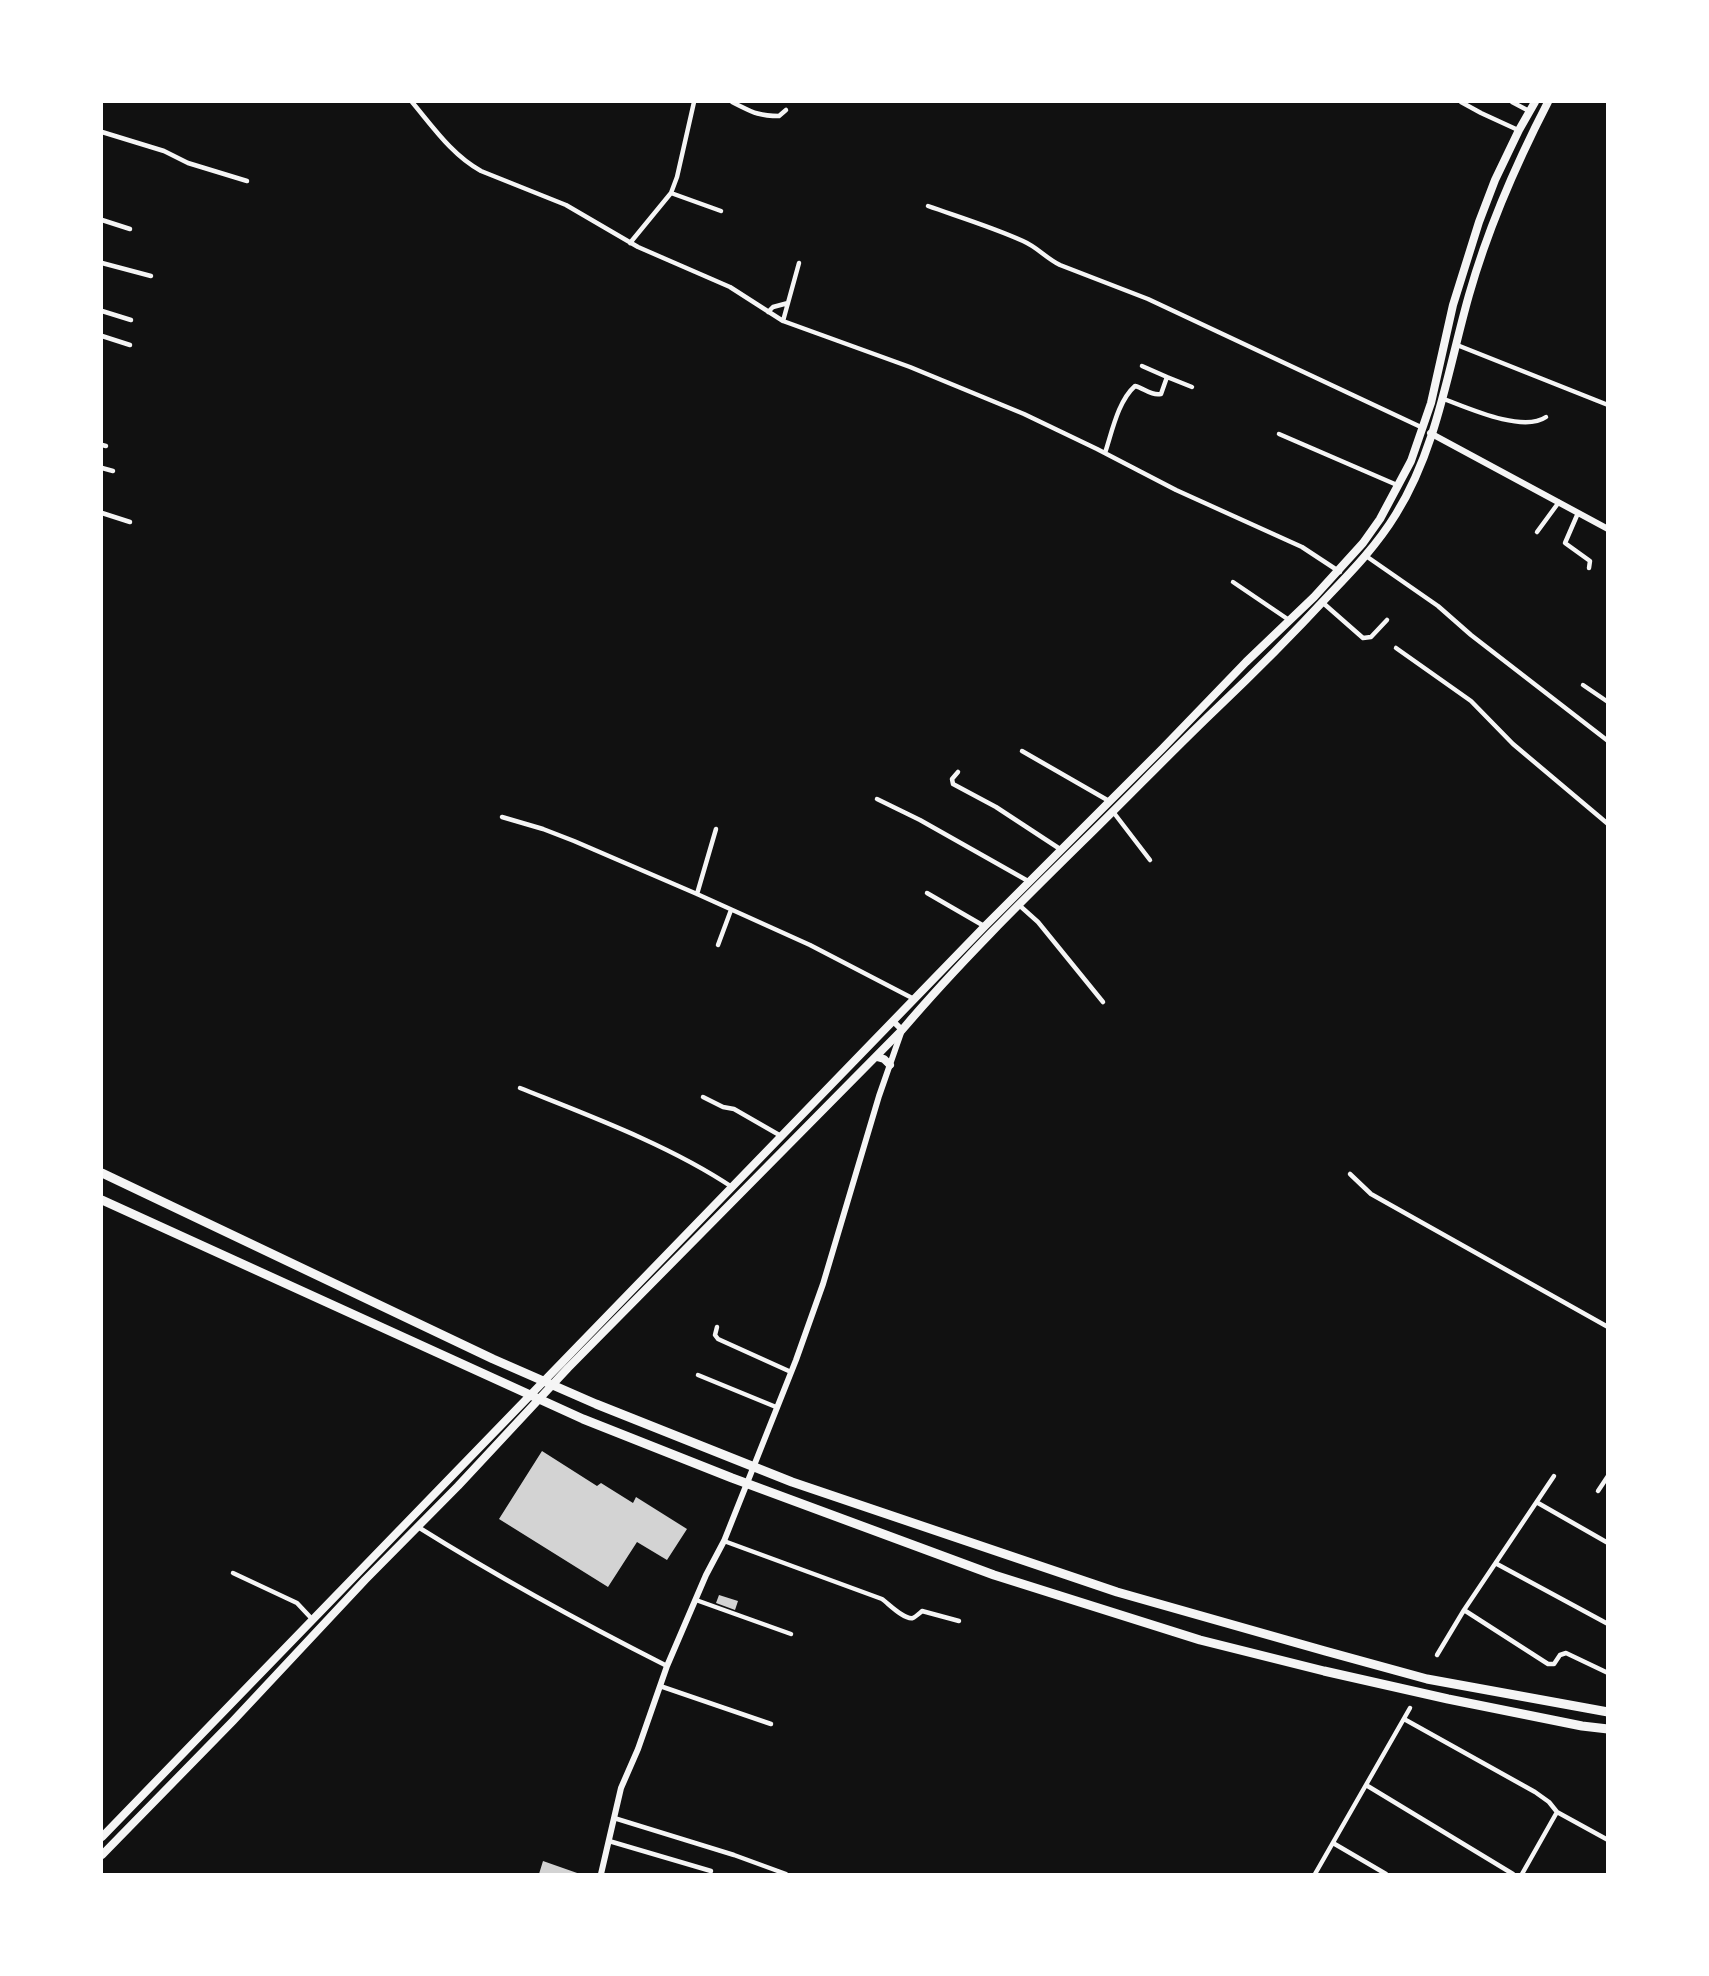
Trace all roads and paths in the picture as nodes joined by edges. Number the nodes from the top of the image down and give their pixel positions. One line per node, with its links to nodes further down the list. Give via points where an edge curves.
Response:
1 (412, 102): 18 (street, via 469,164 566,205)
2 (694, 102): 13 (street)
3 (732, 102): 8 (street, via 767,116 779,116)
4 (1461, 102): 10 (street)
5 (1512, 102): 9 (street)
6 (1535, 102): 9 (highway)
7 (1548, 102): 28 (highway, via 1487,238)
8 (786, 110)
9 (1530, 111): 10 (highway)
10 (1519, 130): 36 (highway, via 1479,222)
11 (102, 132): 12 (street)
12 (247, 181)
13 (671, 193): 15 (street); 18 (street)
14 (928, 206): 36 (street, via 1021,240 1060,265 1148,299)
15 (721, 211)
16 (102, 220): 17 (street)
17 (130, 229)
18 (630, 243): 24 (street, via 730,288)
19 (102, 263): 21 (street)
20 (799, 263): 22 (street)
21 (151, 276)
22 (788, 303): 24 (street); 26 (street)
23 (102, 311): 25 (street)
24 (768, 312): 26 (street)
25 (131, 320)
26 (783, 321): 39 (street, via 910,367)
27 (102, 336): 29 (street)
28 (1456, 344): 33 (highway); 34 (street)
29 (130, 345)
30 (1142, 366): 31 (street)
31 (1167, 377): 32 (street); 39 (street, via 1161,394 1132,388)
32 (1192, 387)
33 (1443, 398): 35 (street, via 1510,420 1533,422); 38 (highway)
34 (1608, 405)
35 (1546, 417)
36 (1423, 428): 38 (main road); 42 (highway)
37 (1279, 434): 42 (street)
38 (1432, 434): 43 (main road); 49 (highway, via 1411,489)
39 (1105, 453): 51 (street, via 1303,547)
40 (102, 468): 41 (street)
41 (113, 471)
42 (1398, 485): 51 (highway)
43 (1559, 502): 45 (main road); 48 (street)
44 (102, 513): 46 (street)
45 (1578, 513): 47 (main road); 50 (street, via 1565,543 1590,561)
46 (130, 522)
47 (1608, 529)
48 (1537, 532)
49 (1366, 556): 51 (highway); 59 (street, via 1438,606)
50 (1589, 568)
51 (1342, 574): 53 (highway); 55 (highway)
52 (1233, 582): 55 (street)
53 (1322, 603): 54 (street, via 1363,638 1371,637); 64 (highway)
54 (1387, 620)
55 (1289, 621): 63 (highway)
56 (1396, 648): 66 (street, via 1471,701 1513,744)
57 (1583, 685): 58 (street)
58 (1608, 702)
59 (1608, 741)
60 (1022, 751): 63 (street)
61 (958, 772): 68 (street, via 953,784)
62 (877, 799): 70 (street)
63 (1109, 801): 68 (highway)
64 (1113, 812): 69 (street); 73 (highway)
65 (502, 817): 72 (street, via 574,841)
66 (1608, 824)
67 (716, 829): 72 (street)
68 (1060, 849): 70 (highway)
69 (1150, 860)
70 (1028, 881): 75 (highway)
71 (926, 893): 75 (street)
72 (697, 894): 74 (street)
73 (1019, 905): 78 (street); 80 (highway)
74 (731, 910): 76 (street); 77 (street)
75 (985, 926): 77 (highway)
76 (718, 944)
77 (915, 999): 79 (highway)
78 (1103, 1002)
79 (893, 1021): 80 (main road); 85 (highway)
80 (902, 1030): 81 (highway); 82 (main road)
81 (877, 1056): 82 (highway); 99 (highway, via 568,1368)
82 (890, 1065): 92 (main road)
83 (520, 1088): 88 (street, via 695,1164)
84 (703, 1097): 85 (street)
85 (781, 1136): 88 (highway)
86 (102, 1173): 115 (highway, via 493,1359 792,1482 1117,1592 1427,1679)
87 (1350, 1174): 91 (street, via 1371,1194)
88 (732, 1187): 106 (highway)
89 (102, 1199): 118 (highway, via 583,1419 994,1575 1200,1640 1448,1699)
90 (717, 1326): 92 (street, via 718,1339)
91 (1608, 1326)
92 (791, 1372): 94 (main road)
93 (698, 1375): 94 (street)
94 (776, 1407): 100 (main road)
95 (1554, 1476): 98 (street)
96 (1608, 1476): 97 (street)
97 (1598, 1491)
98 (1538, 1503): 101 (street); 102 (street)
99 (418, 1527): 111 (street, via 475,1563); 126 (highway)
100 (724, 1541): 104 (main road); 107 (street, via 882,1599 912,1618 927,1611)
101 (1608, 1543)
102 (1497, 1564): 105 (street); 108 (street)
103 (233, 1573): 106 (street, via 297,1603)
104 (696, 1600): 109 (street); 111 (main road)
105 (1464, 1610): 110 (street); 112 (street, via 1548,1664 1555,1664 1566,1653)
106 (312, 1620): 122 (highway)
107 (959, 1620)
108 (1608, 1624)
109 (791, 1633)
110 (1437, 1656)
111 (667, 1666): 113 (main road)
112 (1608, 1673)
113 (660, 1686): 117 (street); 121 (main road)
114 (1410, 1708): 116 (street)
115 (1608, 1712)
116 (1404, 1719): 119 (street); 120 (street, via 1535,1792)
117 (771, 1724)
118 (1608, 1729)
119 (1366, 1786): 125 (street); 132 (street)
120 (1557, 1812): 123 (street); 133 (street)
121 (613, 1818): 124 (main road); 129 (street)
122 (102, 1837)
123 (1608, 1840)
124 (608, 1841): 127 (street); 128 (main road)
125 (1333, 1843): 130 (street); 131 (street)
126 (102, 1855)
127 (711, 1871)
128 (601, 1874)
129 (786, 1874)
130 (1315, 1874)
131 (1386, 1874)
132 (1513, 1874)
133 (1522, 1874)

